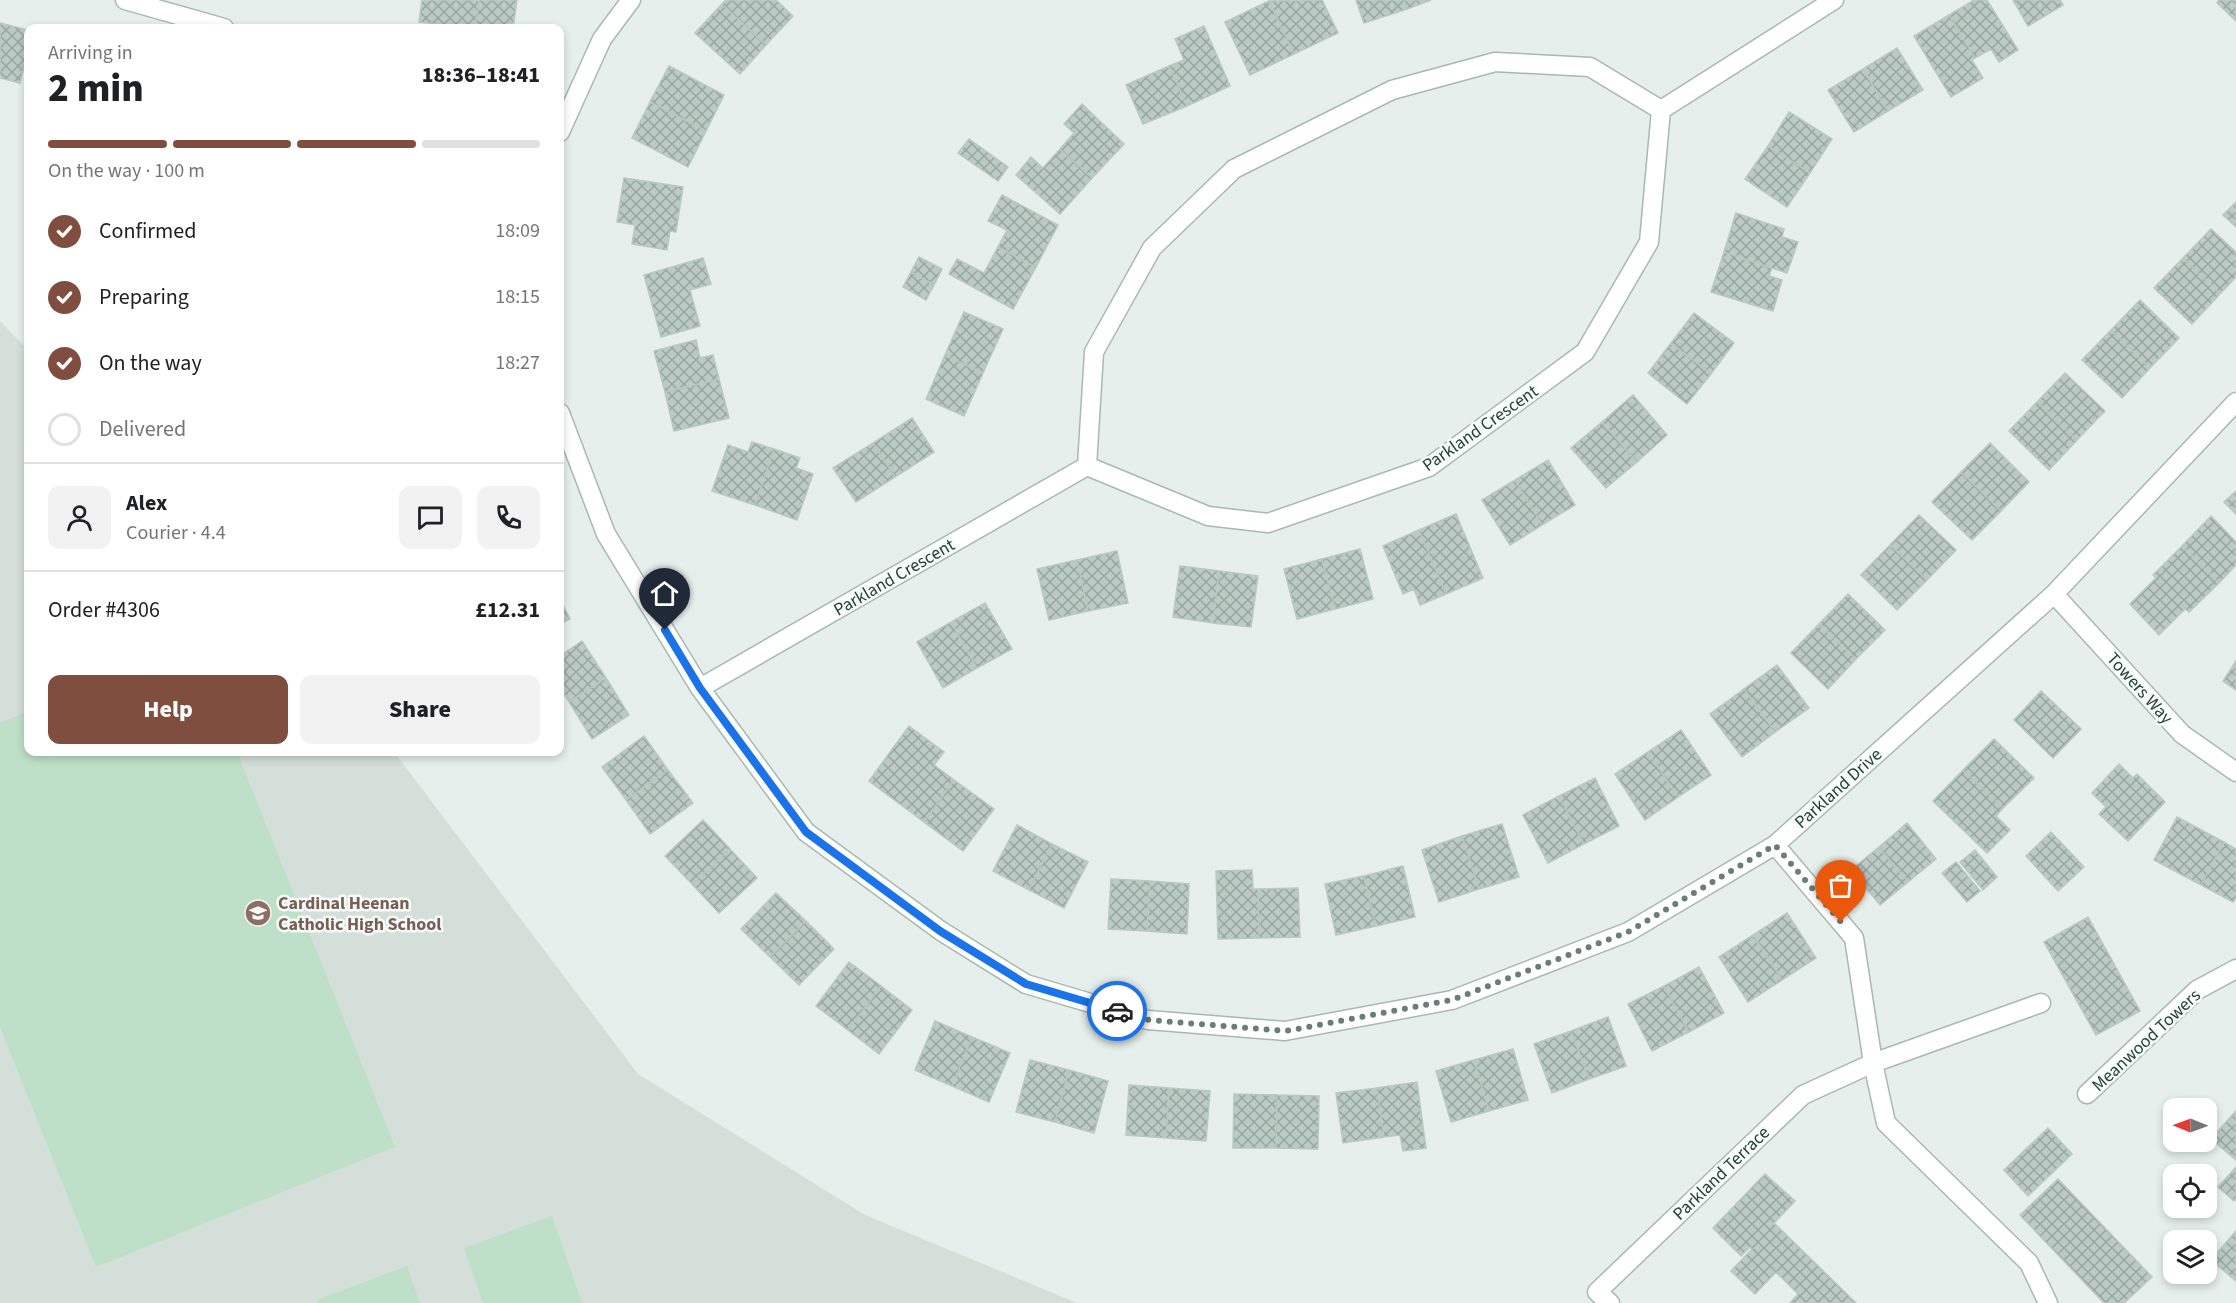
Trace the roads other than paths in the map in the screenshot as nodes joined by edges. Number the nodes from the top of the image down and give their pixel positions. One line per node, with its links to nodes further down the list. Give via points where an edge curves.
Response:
1 (125, 0): 4 (street)
2 (631, 0): 6 (street, via 602,39)
3 (1834, 0): 5 (street)
4 (210, 24)
5 (1661, 110): 9 (street, via 1590,67 1495,63 1392,90 1234,169 1152,248 1094,352); 9 (street, Parkland Crescent, via 1649,242 1585,352 1429,467 1268,523 1208,516)
6 (564, 119)
7 (2236, 402): 10 (street, Parkland Drive)
8 (564, 424): 11 (street, Parkland Drive, via 606,534)
9 (1087, 466): 11 (street, Parkland Crescent)
10 (2054, 594): 12 (street, Towers Way, via 2182,734); 13 (street, Parkland Drive)
11 (700, 688): 13 (street, Parkland Drive, via 806,832 940,931 1026,984 1149,1020 1286,1031 1452,1000 1628,932)
12 (2236, 772)
13 (1775, 845): 16 (street, via 1854,938)
14 (2236, 969): 17 (street, Meanwood Towers, via 2197,990)
15 (2041, 1003): 16 (street, Parkland Terrace)
16 (1874, 1063): 18 (street, Parkland Terrace, via 1803,1095 1597,1292); 19 (street, via 1886,1123 2029,1263)
17 (2087, 1094)
18 (1610, 1303)
19 (2048, 1303)

